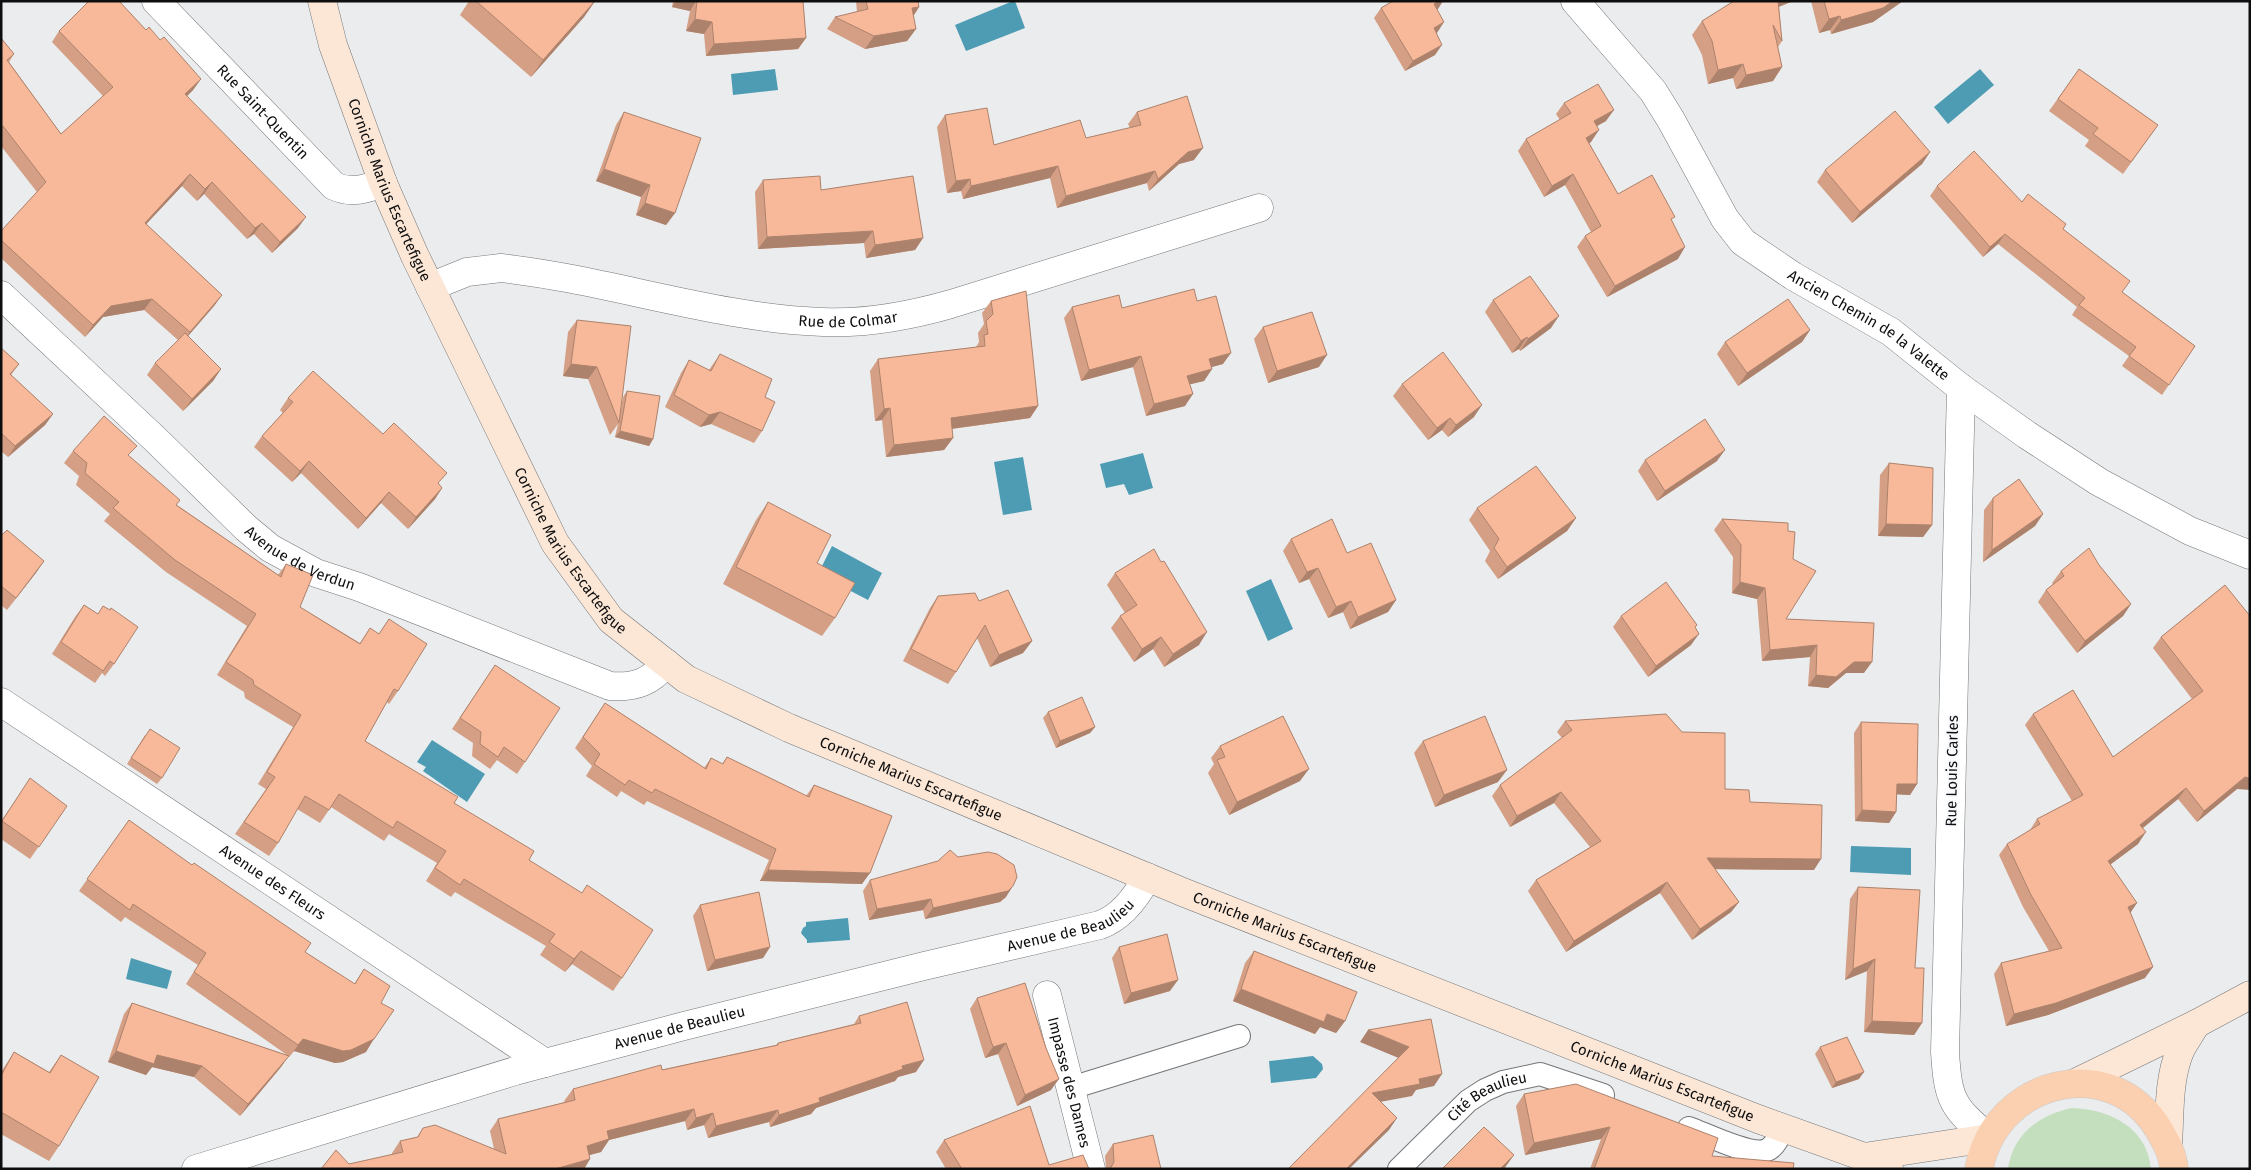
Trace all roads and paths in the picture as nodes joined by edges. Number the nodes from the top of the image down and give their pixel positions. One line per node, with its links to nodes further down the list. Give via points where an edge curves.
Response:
1 (156, 1): 4 (street, Rue Saint-Quentin, via 334,186 346,191)
2 (322, 1): 4 (main road, Corniche Marius Escartefigue, via 334,45)
3 (1575, 1): 8 (street, Ancien Chemin de la Valette, via 1653,92 1714,201 1740,238 1793,276 1891,332)
4 (383, 183): 6 (main road, Corniche Marius Escartefigue)
5 (1260, 208): 6 (street, Rue de Colmar, via 918,314 871,320 824,322 762,315 501,268 467,272)
6 (430, 287): 10 (main road, Corniche Marius Escartefigue, via 555,543 611,620)
7 (1, 295): 10 (street, Avenue de Verdun, via 246,528 297,564 610,686 644,683)
8 (1960, 388): 9 (street, Ancien Chemin de la Valette, via 2099,482 2190,531); 24 (street, Rue Louis Carles, via 1945,1052 1948,1081)
9 (2250, 555)
10 (666, 663): 12 (main road, Corniche Marius Escartefigue, via 686,679 789,728)
11 (1, 702): 17 (street, Avenue des Fleurs)
12 (1147, 877): 17 (street, Avenue de Beaulieu, via 1119,916 1100,925 885,975); 22 (main road, Corniche Marius Escartefigue)
13 (1047, 995): 19 (street, Impasse des Dames)
14 (2250, 995): 15 (main road)
15 (2196, 1024): 18 (main road); 25 (main road, via 2175,1066)
16 (1239, 1036): 19 (lane)
17 (545, 1063): 26 (street, Avenue de Beaulieu)
18 (2075, 1083): 24 (main road, via 2049,1087 2025,1098 2004,1115); 25 (main road, via 2104,1087 2131,1100 2153,1120)
19 (1071, 1088): 27 (street, Impasse des Dames)
20 (1621, 1102): 28 (lane, Cité Beaulieu, via 1540,1074 1503,1082 1468,1101)
21 (1668, 1120): 22 (lane, via 1745,1149 1762,1151 1774,1145)
22 (1782, 1128): 23 (main road, Corniche Marius Escartefigue)
23 (1864, 1157): 24 (main road, Corniche Marius Escartefigue); 29 (main road, Corniche Marius Escartefigue)
24 (1978, 1157)
25 (2171, 1157)
26 (196, 1169)
27 (1091, 1169)
28 (1399, 1169)
29 (1889, 1169)

